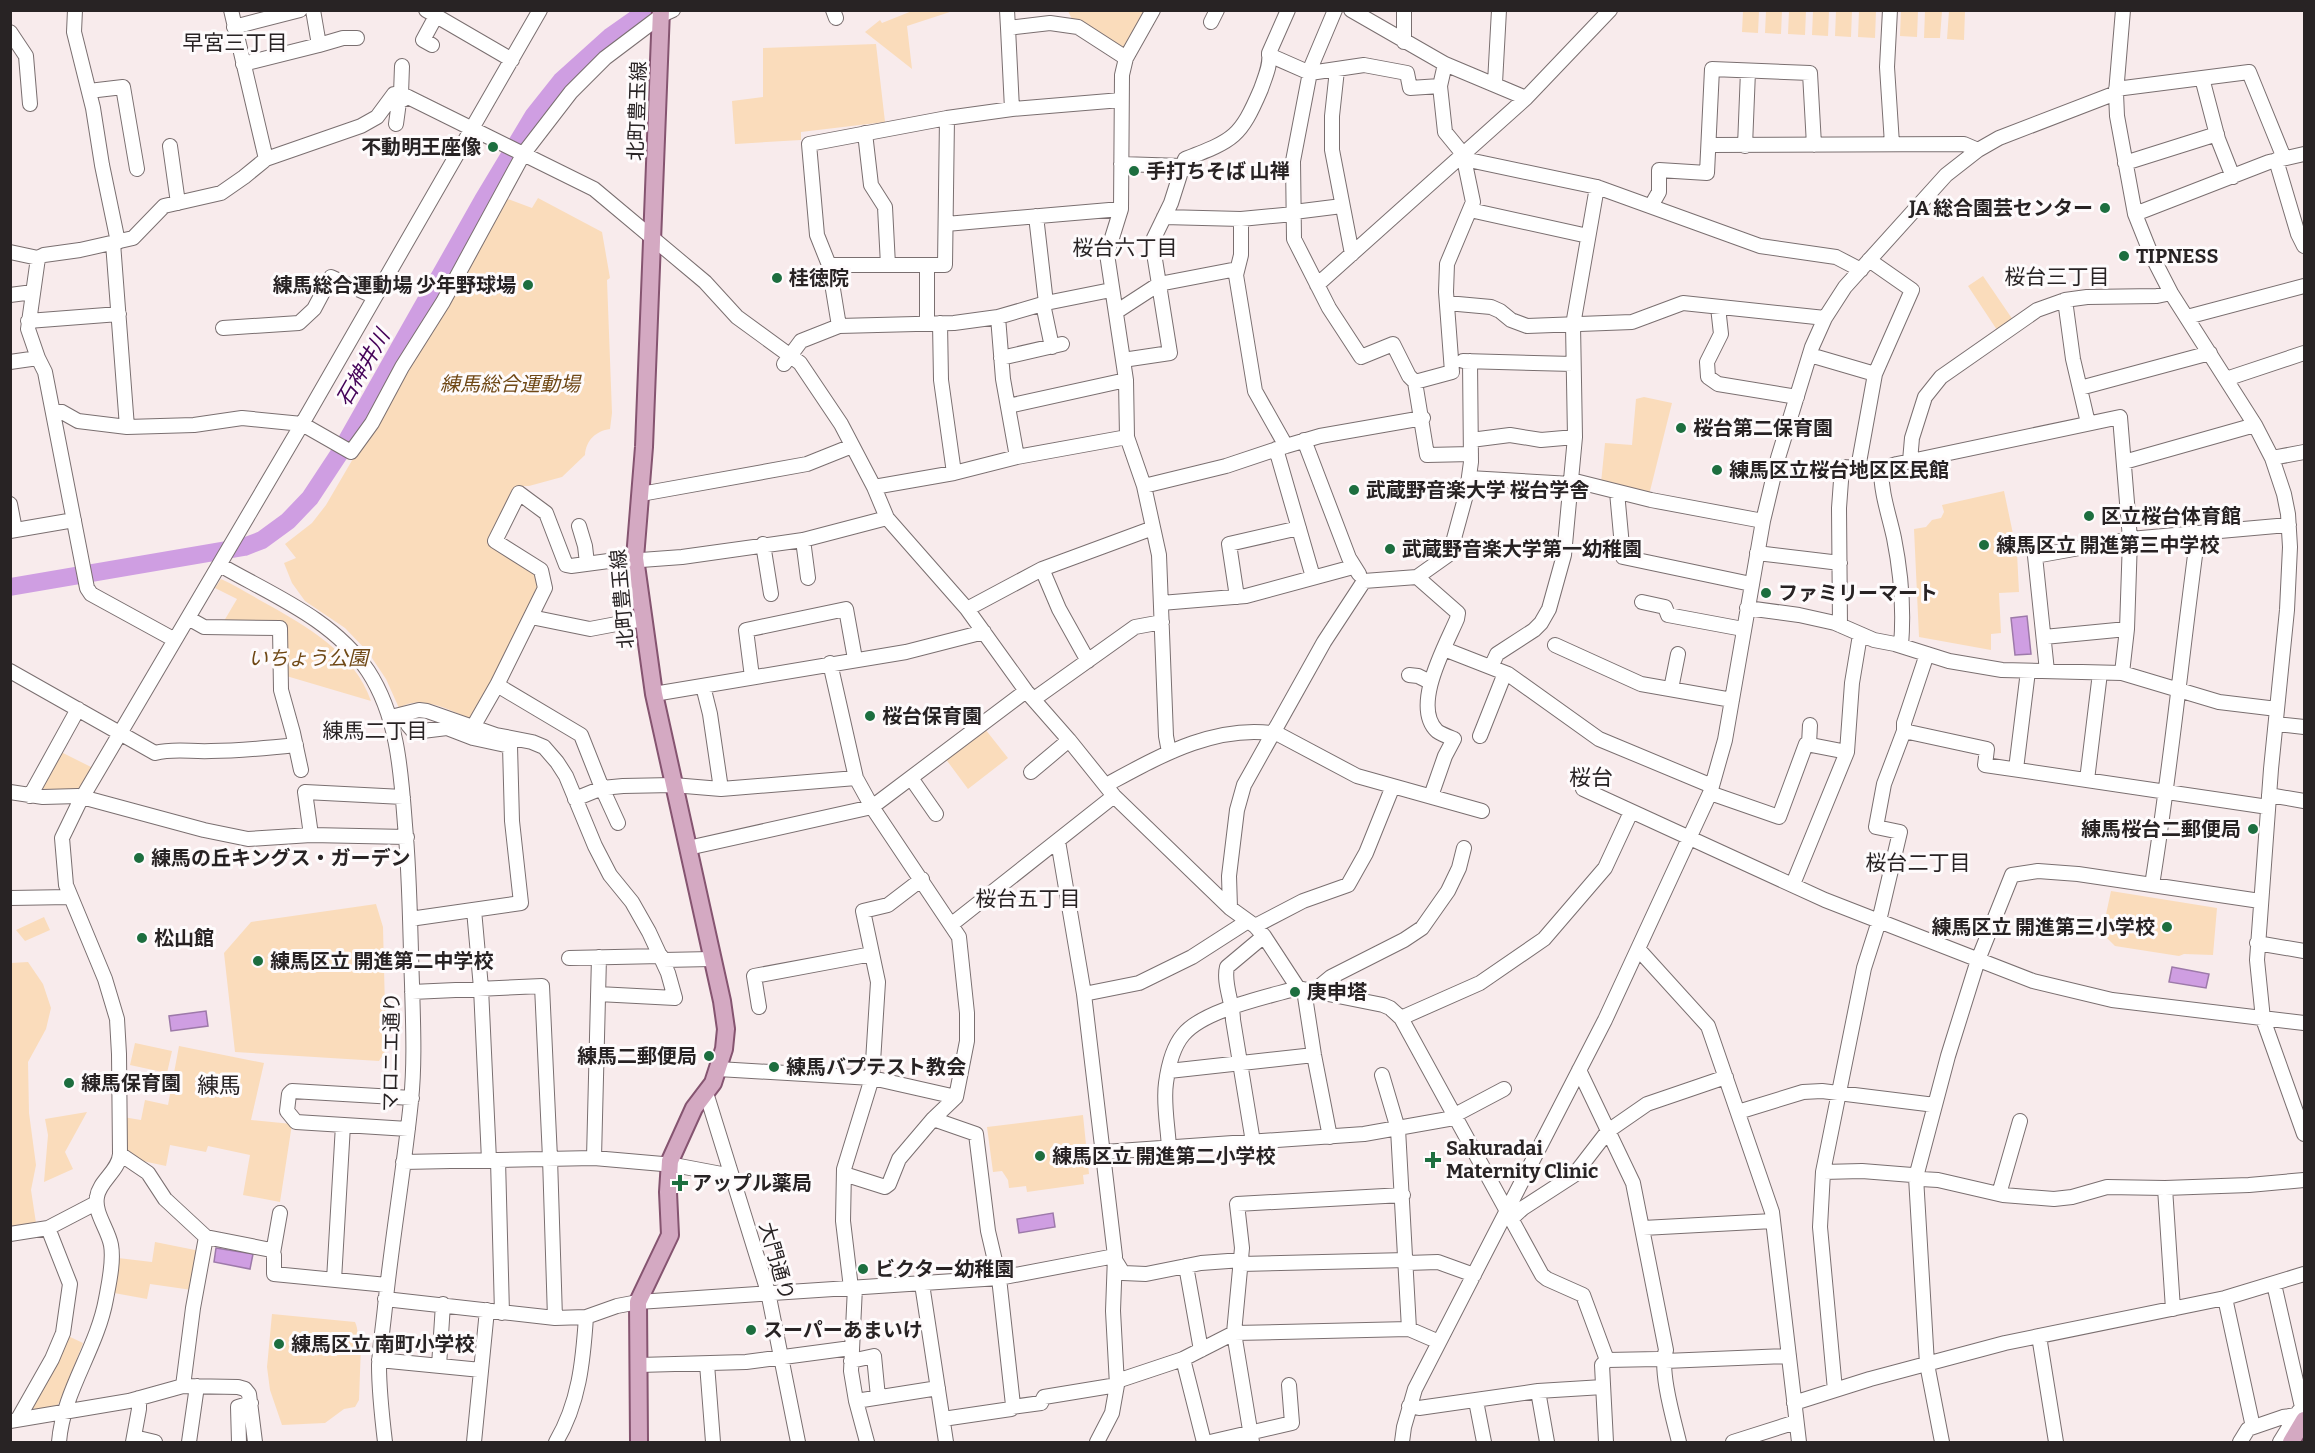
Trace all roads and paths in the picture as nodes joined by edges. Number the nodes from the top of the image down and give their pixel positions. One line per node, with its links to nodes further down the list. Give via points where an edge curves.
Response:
1 (75, 10): 38 (street, via 74,32)
2 (231, 10): 18 (street)
3 (300, 10): 18 (street)
4 (313, 10): 23 (street)
5 (540, 10): 28 (street)
6 (1007, 10): 19 (street)
7 (1153, 10): 27 (street)
8 (1288, 10): 26 (street)
9 (1335, 10): 34 (street)
10 (1351, 10): 22 (street)
11 (1404, 10): 22 (street)
12 (1499, 10): 36 (street)
13 (1610, 10): 41 (street)
14 (1890, 10): 50 (street, via 1887,67)
15 (2123, 10): 39 (street)
16 (665, 12): 56 (street, via 606,58); 79 (main road, 北町豊玉線)
17 (431, 13): 24 (street, via 423,40); 28 (street)
18 (234, 27): 29 (street)
19 (1008, 28): 27 (street, via 1050,23 1078,27); 44 (street)
20 (10, 32): 25 (street)
21 (357, 38): 23 (street)
22 (1404, 42): 30 (street)
23 (319, 45): 29 (street)
24 (432, 45)
25 (16, 50): 43 (street, via 27,56)
26 (1269, 55): 34 (street); 63 (street, via 1266,75 1246,123 1220,146 1185,159)
27 (1126, 58): 42 (street)
28 (512, 60): 47 (street)
29 (243, 64): 59 (street)
30 (1445, 64): 36 (street); 37 (street)
31 (402, 66): 40 (street)
32 (1337, 70): 34 (street); 37 (street, via 1364,65 1407,73 1410,88); 68 (street, via 1332,150)
33 (1749, 71): 51 (street, via 1810,73); 53 (street, via 1712,69); 54 (street)
34 (1310, 74): 72 (street, via 1293,161)
35 (2199, 78): 39 (street); 49 (street); 60 (street, via 2255,71)
36 (1495, 83): 41 (street)
37 (1440, 86): 58 (street, via 1445,132)
38 (89, 91): 64 (street, via 123,87); 80 (street)
39 (2116, 91): 55 (street); 61 (street)
40 (405, 95): 46 (street, via 399,102); 47 (street); 59 (street, via 394,94 377,117 361,126)
41 (1526, 98): 58 (street)
42 (1121, 100): 44 (street); 62 (street)
43 (30, 104)
44 (1012, 109): 45 (street)
45 (947, 118): 48 (street); 77 (street)
46 (396, 124)
47 (472, 128): 56 (street); 97 (street)
48 (865, 133): 85 (street, via 809,144 817,235); 86 (street, via 871,185 885,207)
49 (2217, 134): 61 (street); 65 (street)
50 (1892, 144): 51 (street); 55 (street, via 1964,144)
51 (1814, 145): 54 (street)
52 (170, 146): 67 (street)
53 (1709, 146): 54 (street); 69 (street, via 1707,173 1659,170 1659,192)
54 (1745, 146)
55 (1978, 150): 88 (street, via 1946,175)
56 (522, 152): 79 (street, via 594,189); 133 (street, via 443,302 351,452)
57 (2304, 154): 60 (street)
58 (1463, 157): 66 (street); 71 (street, via 1473,202); 83 (street)
59 (266, 159): 67 (street, via 221,193)
60 (2280, 159): 65 (street); 81 (street)
61 (2125, 163): 73 (street)
62 (1121, 164): 63 (street); 70 (street)
63 (1182, 166): 75 (street)
64 (136, 168)
65 (2233, 177): 73 (street)
66 (1597, 187): 69 (street); 78 (street)
67 (178, 203): 80 (street, via 164,206 133,238)
68 (1342, 206): 72 (street); 83 (street)
69 (1651, 206): 88 (street, via 1760,246 1836,256)
70 (1121, 209): 74 (street); 93 (street, via 1107,254)
71 (1470, 210): 78 (street); 100 (street, via 1447,264)
72 (1294, 213): 76 (street); 91 (street, via 1294,239)
73 (2135, 214): 95 (street)
74 (1036, 216): 77 (street); 99 (street)
75 (1164, 217): 76 (street); 90 (street, via 1153,247)
76 (1241, 219): 89 (street)
77 (946, 224): 87 (street, via 945,265)
78 (1588, 236): 109 (street)
79 (652, 239): 117 (street, via 705,282 737,317); 155 (main road, 北町豊玉線)
80 (115, 242): 84 (street); 103 (street)
81 (2304, 246)
82 (10, 252): 84 (street)
83 (1352, 254): 91 (street)
84 (41, 256): 94 (street)
85 (829, 265): 86 (street); 110 (street)
86 (888, 265): 87 (street)
87 (927, 265): 108 (street)
88 (1865, 265): 106 (street); 123 (street, via 1912,290)
89 (1238, 269): 90 (street); 140 (street, via 1255,391 1275,422)
90 (1159, 284): 102 (street); 118 (street, via 1170,353)
91 (1317, 285): 126 (street, via 1361,357 1393,344 1409,376)
92 (2304, 285): 105 (street)
93 (1111, 290): 99 (street); 102 (street)
94 (33, 292): 96 (street); 107 (street)
95 (2171, 293): 98 (street); 105 (street)
96 (10, 295)
97 (375, 297): 111 (street, via 331,277 314,309 299,323); 133 (street)
98 (2065, 300): 127 (street); 145 (street, via 2037,309 1941,377 1925,397 1912,438)
99 (1044, 303): 104 (street); 116 (street, via 1057,346)
100 (1447, 303): 109 (street, via 1491,307 1527,326); 121 (street)
101 (1718, 307): 106 (street); 109 (street, via 1683,303 1632,322); 128 (street, via 1720,334 1707,362 1708,376 1718,384)
102 (1116, 312): 118 (street)
103 (119, 314): 107 (street); 135 (street)
104 (998, 316): 108 (street); 116 (street)
105 (2187, 317): 112 (street)
106 (1825, 318): 114 (street)
107 (28, 321): 115 (street)
108 (934, 323): 110 (street); 149 (street)
109 (1572, 325): 122 (street)
110 (838, 326): 117 (street, via 801,341)
111 (223, 328)
112 (2210, 353): 124 (street); 127 (street)
113 (2304, 353): 124 (street)
114 (1810, 355): 123 (street); 128 (street)
115 (38, 358): 120 (street); 130 (street)
116 (1001, 358): 129 (street)
117 (787, 359): 139 (street, via 800,363)
118 (1123, 360): 125 (street)
119 (1470, 361): 121 (street); 122 (street); 141 (street)
120 (10, 362)
121 (1452, 362): 126 (street, via 1452,372)
122 (1574, 364): 136 (street)
123 (1875, 374): 147 (street)
124 (2226, 378): 134 (street)
125 (1126, 380): 129 (street); 137 (street)
126 (1416, 381): 131 (street)
127 (2080, 388): 132 (street)
128 (1797, 397): 159 (street)
129 (1008, 406): 143 (street)
130 (53, 411): 135 (street, via 78,422); 158 (street)
131 (1423, 418): 138 (street); 141 (street, via 1427,455)
132 (2088, 423): 145 (street); 146 (street, via 2120,417)
133 (302, 424): 135 (street, via 242,418 194,425); 173 (street)
134 (2255, 425): 144 (street); 146 (street)
135 (127, 427)
136 (1575, 437): 141 (street, via 1540,440 1510,435); 151 (street)
137 (1127, 438): 143 (street); 152 (street)
138 (1304, 441): 140 (street); 176 (street)
139 (852, 446): 153 (street); 155 (street, via 807,464)
140 (1281, 447): 152 (street, via 1226,466); 163 (street)
141 (1471, 447): 150 (street)
142 (2304, 452): 144 (street)
143 (1017, 457): 149 (street)
144 (2272, 458): 160 (street)
145 (1910, 461): 148 (street)
146 (2124, 462): 166 (street)
147 (1858, 468): 148 (street); 175 (street, via 1842,467)
148 (1881, 469): 201 (street, via 1881,486 1896,550 1903,615)
149 (954, 473): 153 (street)
150 (1469, 478): 151 (street); 178 (street, via 1448,555)
151 (1571, 482): 154 (street); 208 (street, via 1564,555 1549,609 1534,630 1497,654)
152 (1144, 486): 162 (street)
153 (874, 487): 157 (street)
154 (1617, 492): 159 (street); 182 (street, via 1623,557)
155 (641, 494): 172 (main road, 北町豊玉線)
156 (10, 504): 164 (street)
157 (887, 518): 167 (street); 188 (street)
158 (74, 520): 164 (street); 199 (street, via 90,594)
159 (1763, 521): 171 (street)
160 (2289, 525): 165 (street); 170 (street)
161 (579, 526): 174 (street)
162 (1153, 528): 177 (street); 186 (street, via 1159,555)
163 (1299, 528): 180 (street); 184 (street, via 1229,544)
164 (13, 531)
165 (2198, 533): 166 (street); 221 (street)
166 (2130, 538): 195 (street); 198 (street, via 2035,556)
167 (803, 540): 168 (street); 179 (street)
168 (763, 544): 172 (street, via 682,557); 183 (street)
169 (2304, 546): 170 (street)
170 (2290, 547): 226 (street)
171 (1757, 553): 175 (street); 182 (street)
172 (635, 558): 174 (street); 191 (main road, 北町豊玉線)
173 (221, 563): 190 (street); 228 (street, マロニエ通り, via 332,632 367,670)
174 (587, 563): 189 (street, via 566,566 546,513 519,493 495,541 541,570 545,588)
175 (1840, 563): 193 (street)
176 (1353, 567): 180 (street); 181 (street)
177 (1042, 569): 188 (street); 206 (street)
178 (1417, 577): 181 (street); 202 (street, via 1458,613)
179 (808, 578)
180 (1313, 578): 184 (street)
181 (1364, 581): 234 (street, via 1324,642)
182 (1752, 584): 187 (street)
183 (771, 594)
184 (1238, 597): 186 (street)
185 (1642, 602): 194 (street, via 1665,607 1668,615)
186 (1161, 603): 192 (street)
187 (1747, 608): 193 (street, via 1799,615); 194 (street)
188 (967, 609): 196 (street)
189 (531, 617): 191 (street, via 590,629); 218 (street)
190 (188, 618): 199 (street); 239 (street, via 204,627 280,628 281,690)
191 (643, 619): 222 (main road, 北町豊玉線)
192 (1162, 622): 206 (street, via 1135,627); 240 (street)
193 (1840, 626): 197 (street)
194 (1743, 629): 224 (street)
195 (2127, 629): 198 (street); 214 (street)
196 (984, 632): 205 (street, via 906,652); 223 (street)
197 (1860, 635): 201 (street); 241 (street)
198 (2044, 637): 211 (street)
199 (175, 640): 235 (street)
200 (1556, 645): 220 (street, via 1641,684)
201 (1901, 646): 204 (street)
202 (1444, 650): 208 (street); 217 (street)
203 (1678, 654): 220 (street)
204 (1926, 654): 209 (street, via 2002,670); 233 (street)
205 (855, 659): 207 (street); 216 (street, via 846,609 746,630)
206 (1088, 661): 223 (street)
207 (830, 663): 216 (street); 245 (street)
208 (1491, 667): 212 (street)
209 (2028, 670): 211 (street); 242 (street)
210 (10, 671): 225 (street)
211 (2047, 671): 213 (street)
212 (1505, 673): 236 (street); 253 (street, via 1599,739)
213 (2100, 673): 214 (street); 247 (street)
214 (2122, 673): 221 (street)
215 (1409, 675): 217 (street)
216 (752, 677): 219 (street)
217 (1430, 682): 259 (street, via 1427,713 1437,730 1454,739)
218 (497, 685): 231 (street); 250 (street, via 581,735)
219 (703, 686): 222 (street); 251 (street)
220 (1671, 689): 224 (street)
221 (2179, 690): 226 (street, via 2219,702); 256 (street)
222 (654, 694): 248 (main road, 北町豊玉線)
223 (1030, 695): 237 (street); 246 (street)
224 (1732, 700): 253 (street)
225 (78, 709): 235 (street); 257 (street)
226 (2277, 709): 230 (street)
227 (405, 714): 228 (street); 231 (street, via 427,711); 282 (street, via 414,732 447,728 510,746 512,821 521,903)
228 (391, 717): 258 (street, マロニエ通り)
229 (1810, 724): 238 (street)
230 (2276, 724): 232 (street); 262 (street)
231 (473, 727): 261 (street, via 544,747 566,776)
232 (2304, 727)
233 (1904, 730): 242 (street, via 1987,749 1985,765); 284 (street, via 1884,784 1876,827 1900,832)
234 (1274, 733): 240 (street, via 1230,733); 249 (street, via 1357,776); 281 (street, via 1240,795 1229,876)
235 (121, 734): 239 (street, via 154,753 170,749 208,752); 260 (street)
236 (1480, 736)
237 (1069, 740): 244 (street); 254 (street)
238 (1809, 744): 241 (street); 253 (street, via 1779,817)
239 (296, 745): 243 (street)
240 (1169, 752): 254 (street)
241 (1847, 752): 276 (street)
242 (2016, 769): 247 (street)
243 (301, 770)
244 (1031, 772)
245 (856, 778): 251 (street); 264 (street)
246 (911, 778): 264 (street); 267 (street)
247 (2087, 780): 256 (street)
248 (673, 785): 250 (street); 251 (street); 273 (main road, 北町豊玉線)
249 (1393, 786): 259 (street); 286 (street, via 1366,853 1347,885 1303,901)
250 (602, 788): 261 (street); 268 (street)
251 (721, 789)
252 (1583, 789): 266 (street)
253 (1711, 789): 271 (street)
254 (1110, 791): 272 (street); 281 (street)
255 (10, 792): 257 (street)
256 (2167, 793): 262 (street); 277 (street)
257 (30, 795): 260 (street)
258 (403, 796): 269 (street, via 305,792); 270 (street, マロニエ通り)
259 (1431, 796): 265 (street)
260 (84, 797): 269 (street, via 233,837); 278 (street, via 62,838)
261 (575, 799): 293 (street, via 610,874 632,902)
262 (2269, 801): 263 (street); 280 (street)
263 (2304, 801)
264 (872, 807): 273 (street); 275 (street)
265 (1482, 811)
266 (1631, 812): 271 (street); 303 (street, via 1605,868 1544,939 1480,983)
267 (936, 814)
268 (618, 823)
269 (311, 835): 270 (street)
270 (406, 837): 283 (street, マロニエ通り)
271 (1689, 838): 276 (street); 288 (street)
272 (1058, 841): 285 (street); 300 (street)
273 (688, 848): 294 (main road, 北町豊玉線)
274 (1464, 848): 297 (street, via 1448,891 1422,928)
275 (922, 879): 285 (street); 290 (street, via 888,905 863,911)
276 (1793, 884): 284 (street)
277 (2152, 885): 280 (street); 295 (street, via 2037,871 2012,875)
278 (70, 897): 279 (street); 333 (street, via 105,979 117,1019)
279 (10, 898)
280 (2260, 901): 287 (street)
281 (1230, 908): 286 (street)
282 (474, 910): 283 (street); 296 (street)
283 (410, 919): 298 (street, マロニエ通り)
284 (1879, 921): 295 (street); 316 (street, via 1864,968)
285 (952, 924): 317 (street, via 959,937 967,1012 967,1041)
286 (1256, 928): 297 (street); 300 (street, via 1139,983); 302 (street, via 1227,967 1225,974)
287 (2257, 943): 289 (street); 304 (street)
288 (1639, 950): 309 (street); 312 (street, via 1708,1026)
289 (2304, 951)
290 (872, 954): 301 (street, via 754,976); 313 (street, via 878,982)
291 (599, 957): 292 (street); 293 (street); 299 (street)
292 (569, 958)
293 (662, 958): 294 (street); 299 (street, via 675,998)
294 (712, 959): 308 (main road, 北町豊玉線, via 726,1029)
295 (1978, 960): 304 (street, via 2046,985 2112,1000); 319 (street)
296 (481, 988): 298 (street); 334 (street, via 542,986); 336 (street)
297 (1306, 990): 302 (street); 303 (street, via 1383,1005); 306 (street)
298 (412, 992): 318 (street, マロニエ通り)
299 (598, 994): 335 (street)
300 (1084, 994): 332 (street)
301 (759, 1007)
302 (1233, 1007): 307 (street); 310 (street, via 1200,1021 1183,1034)
303 (1401, 1018): 321 (street)
304 (2263, 1019): 305 (street); 328 (street)
305 (2304, 1023)
306 (1314, 1055): 307 (street); 329 (street)
307 (1240, 1064): 310 (street); 330 (street)
308 (718, 1069): 313 (street); 315 (main road, 北町豊玉線)
309 (1579, 1070): 327 (street); 349 (street)
310 (1169, 1071): 331 (street)
311 (1382, 1074): 326 (street)
312 (1726, 1077): 320 (street); 327 (street, via 1647,1104)
313 (872, 1078): 317 (street); 340 (street)
314 (1504, 1089): 321 (street)
315 (704, 1094): 338 (main road, 北町豊玉線); 341 (street, 大門通り)
316 (1839, 1094): 319 (street); 320 (street, via 1803,1092); 339 (street)
317 (956, 1097): 322 (street)
318 (412, 1098): 324 (street, via 292,1091 289,1094 287,1111 296,1122); 325 (street, マロニエ通り)
319 (1935, 1105): 342 (street)
320 (1738, 1112): 350 (street)
321 (1454, 1117): 326 (street); 349 (street)
322 (933, 1119): 340 (street, via 899,1159 885,1187); 362 (street, via 976,1134 988,1231)
323 (2020, 1121): 345 (street)
324 (343, 1125): 325 (street); 363 (street)
325 (408, 1129): 337 (street, マロニエ通り)
326 (1398, 1129): 329 (street); 346 (street)
327 (1608, 1131): 349 (street, via 1574,1175); 352 (street, via 1633,1183)
328 (2304, 1134)
329 (1330, 1137): 330 (street)
330 (1253, 1142): 331 (street)
331 (1169, 1148): 332 (street)
332 (1104, 1152): 356 (street)
333 (120, 1154): 347 (street, via 120,1161 98,1191); 354 (street, via 148,1173 165,1199)
334 (550, 1158): 335 (street); 336 (street); 376 (street)
335 (594, 1158): 338 (street)
336 (493, 1160): 337 (street); 374 (street)
337 (403, 1162): 367 (street, マロニエ通り)
338 (669, 1165): 341 (street); 370 (main road, via 669,1235)
339 (1823, 1172): 342 (street); 400 (street, via 1820,1227)
340 (844, 1174): 366 (street, via 843,1221)
341 (732, 1176): 368 (street, 大門通り)
342 (1916, 1177): 345 (street); 390 (street)
343 (2304, 1180): 344 (street)
344 (2165, 1188): 345 (street, via 2107,1187 2054,1199); 372 (street)
345 (1999, 1194)
346 (1403, 1195): 357 (street); 358 (street, via 1237,1204)
347 (96, 1203): 351 (street); 411 (street, via 111,1243 106,1298)
348 (280, 1213): 355 (street)
349 (1509, 1215): 361 (street); 387 (street, via 1542,1275 1583,1295)
350 (1773, 1221): 352 (street); 383 (street)
351 (48, 1228): 353 (street); 413 (street, via 70,1284 63,1333 52,1359)
352 (1643, 1228): 388 (street)
353 (10, 1234)
354 (206, 1237): 355 (street); 396 (street)
355 (273, 1253): 363 (street, via 274,1274)
356 (1115, 1258): 359 (street, via 1127,1274); 362 (street); 394 (street)
357 (1407, 1261): 358 (street); 361 (street, via 1438,1262); 377 (street)
358 (1242, 1262): 359 (street); 378 (street)
359 (1186, 1266): 381 (street)
360 (2304, 1274): 365 (street)
361 (1474, 1275): 380 (street)
362 (999, 1278): 364 (street); 408 (street)
363 (334, 1280): 367 (street)
364 (922, 1284): 366 (street); 399 (street)
365 (2274, 1284): 369 (street); 410 (street)
366 (853, 1287): 368 (street); 382 (street)
367 (386, 1292): 371 (street); 386 (street, マロニエ通り)
368 (768, 1292): 370 (street); 384 (street, 大門通り)
369 (2225, 1298): 372 (street); 415 (street)
370 (638, 1302): 375 (street); 391 (main road)
371 (443, 1304): 373 (street); 392 (street)
372 (2174, 1309): 379 (street)
373 (487, 1310): 374 (street); 393 (street)
374 (502, 1313): 376 (street)
375 (586, 1317): 376 (street); 426 (street, via 583,1368)
376 (555, 1318)
377 (1409, 1329): 378 (street); 380 (street)
378 (1234, 1333): 381 (street); 416 (street)
379 (2039, 1336): 390 (street); 443 (street)
380 (1439, 1342): 409 (street)
381 (1201, 1350): 385 (street)
382 (851, 1355): 384 (street); 402 (street, via 874,1356); 404 (street)
383 (1789, 1356): 388 (street); 407 (street)
384 (781, 1357): 389 (street); 429 (street, 大門通り)
385 (1183, 1359): 394 (street); 433 (street)
386 (379, 1360): 392 (street); 424 (street, マロニエ通り)
387 (1607, 1360): 388 (street); 398 (street, via 1602,1365)
388 (1665, 1361): 439 (street)
389 (707, 1364): 391 (street); 428 (street)
390 (1927, 1364): 400 (street); 442 (street)
391 (639, 1365): 427 (main road)
392 (439, 1366): 393 (street)
393 (481, 1370): 425 (street)
394 (1117, 1383): 408 (street); 432 (street, via 1112,1413)
395 (1290, 1385): 416 (street, via 1292,1423)
396 (183, 1386): 397 (street); 403 (street)
397 (197, 1386): 406 (street, via 245,1389); 421 (street)
398 (1603, 1387): 401 (street); 438 (street)
399 (938, 1388): 402 (street); 412 (street)
400 (1835, 1390): 407 (street)
401 (1538, 1391): 405 (street); 437 (street)
402 (878, 1397): 404 (street)
403 (139, 1398): 411 (street); 418 (street)
404 (856, 1401): 430 (street)
405 (1476, 1401): 409 (street); 436 (street)
406 (251, 1403): 422 (street, via 238,1407); 423 (street)
407 (1794, 1403): 414 (street)
408 (1012, 1407): 412 (street)
409 (1409, 1407): 435 (street)
410 (2302, 1411): 415 (street); 445 (street); 446 (main road)
411 (64, 1413): 413 (street); 419 (street)
412 (943, 1419): 431 (street)
413 (14, 1420)
414 (1796, 1422): 417 (street); 441 (street)
415 (2253, 1427): 444 (street)
416 (1251, 1438): 434 (street)
417 (1761, 1438): 440 (street)
418 (133, 1440): 420 (street)
419 (59, 1443)
420 (155, 1443)
421 (189, 1443)
422 (239, 1443)
423 (255, 1443)
424 (385, 1443)
425 (474, 1443)
426 (556, 1443)
427 (639, 1443)
428 (713, 1443)
429 (798, 1443)
430 (867, 1443)
431 (946, 1443)
432 (1097, 1443)
433 (1203, 1443)
434 (1210, 1443)
435 (1402, 1443)
436 (1484, 1443)
437 (1547, 1443)
438 (1606, 1443)
439 (1679, 1443)
440 (1733, 1443)
441 (1799, 1443)
442 (1942, 1443)
443 (2056, 1443)
444 (2240, 1443)
445 (2280, 1443)
446 (2291, 1443)

